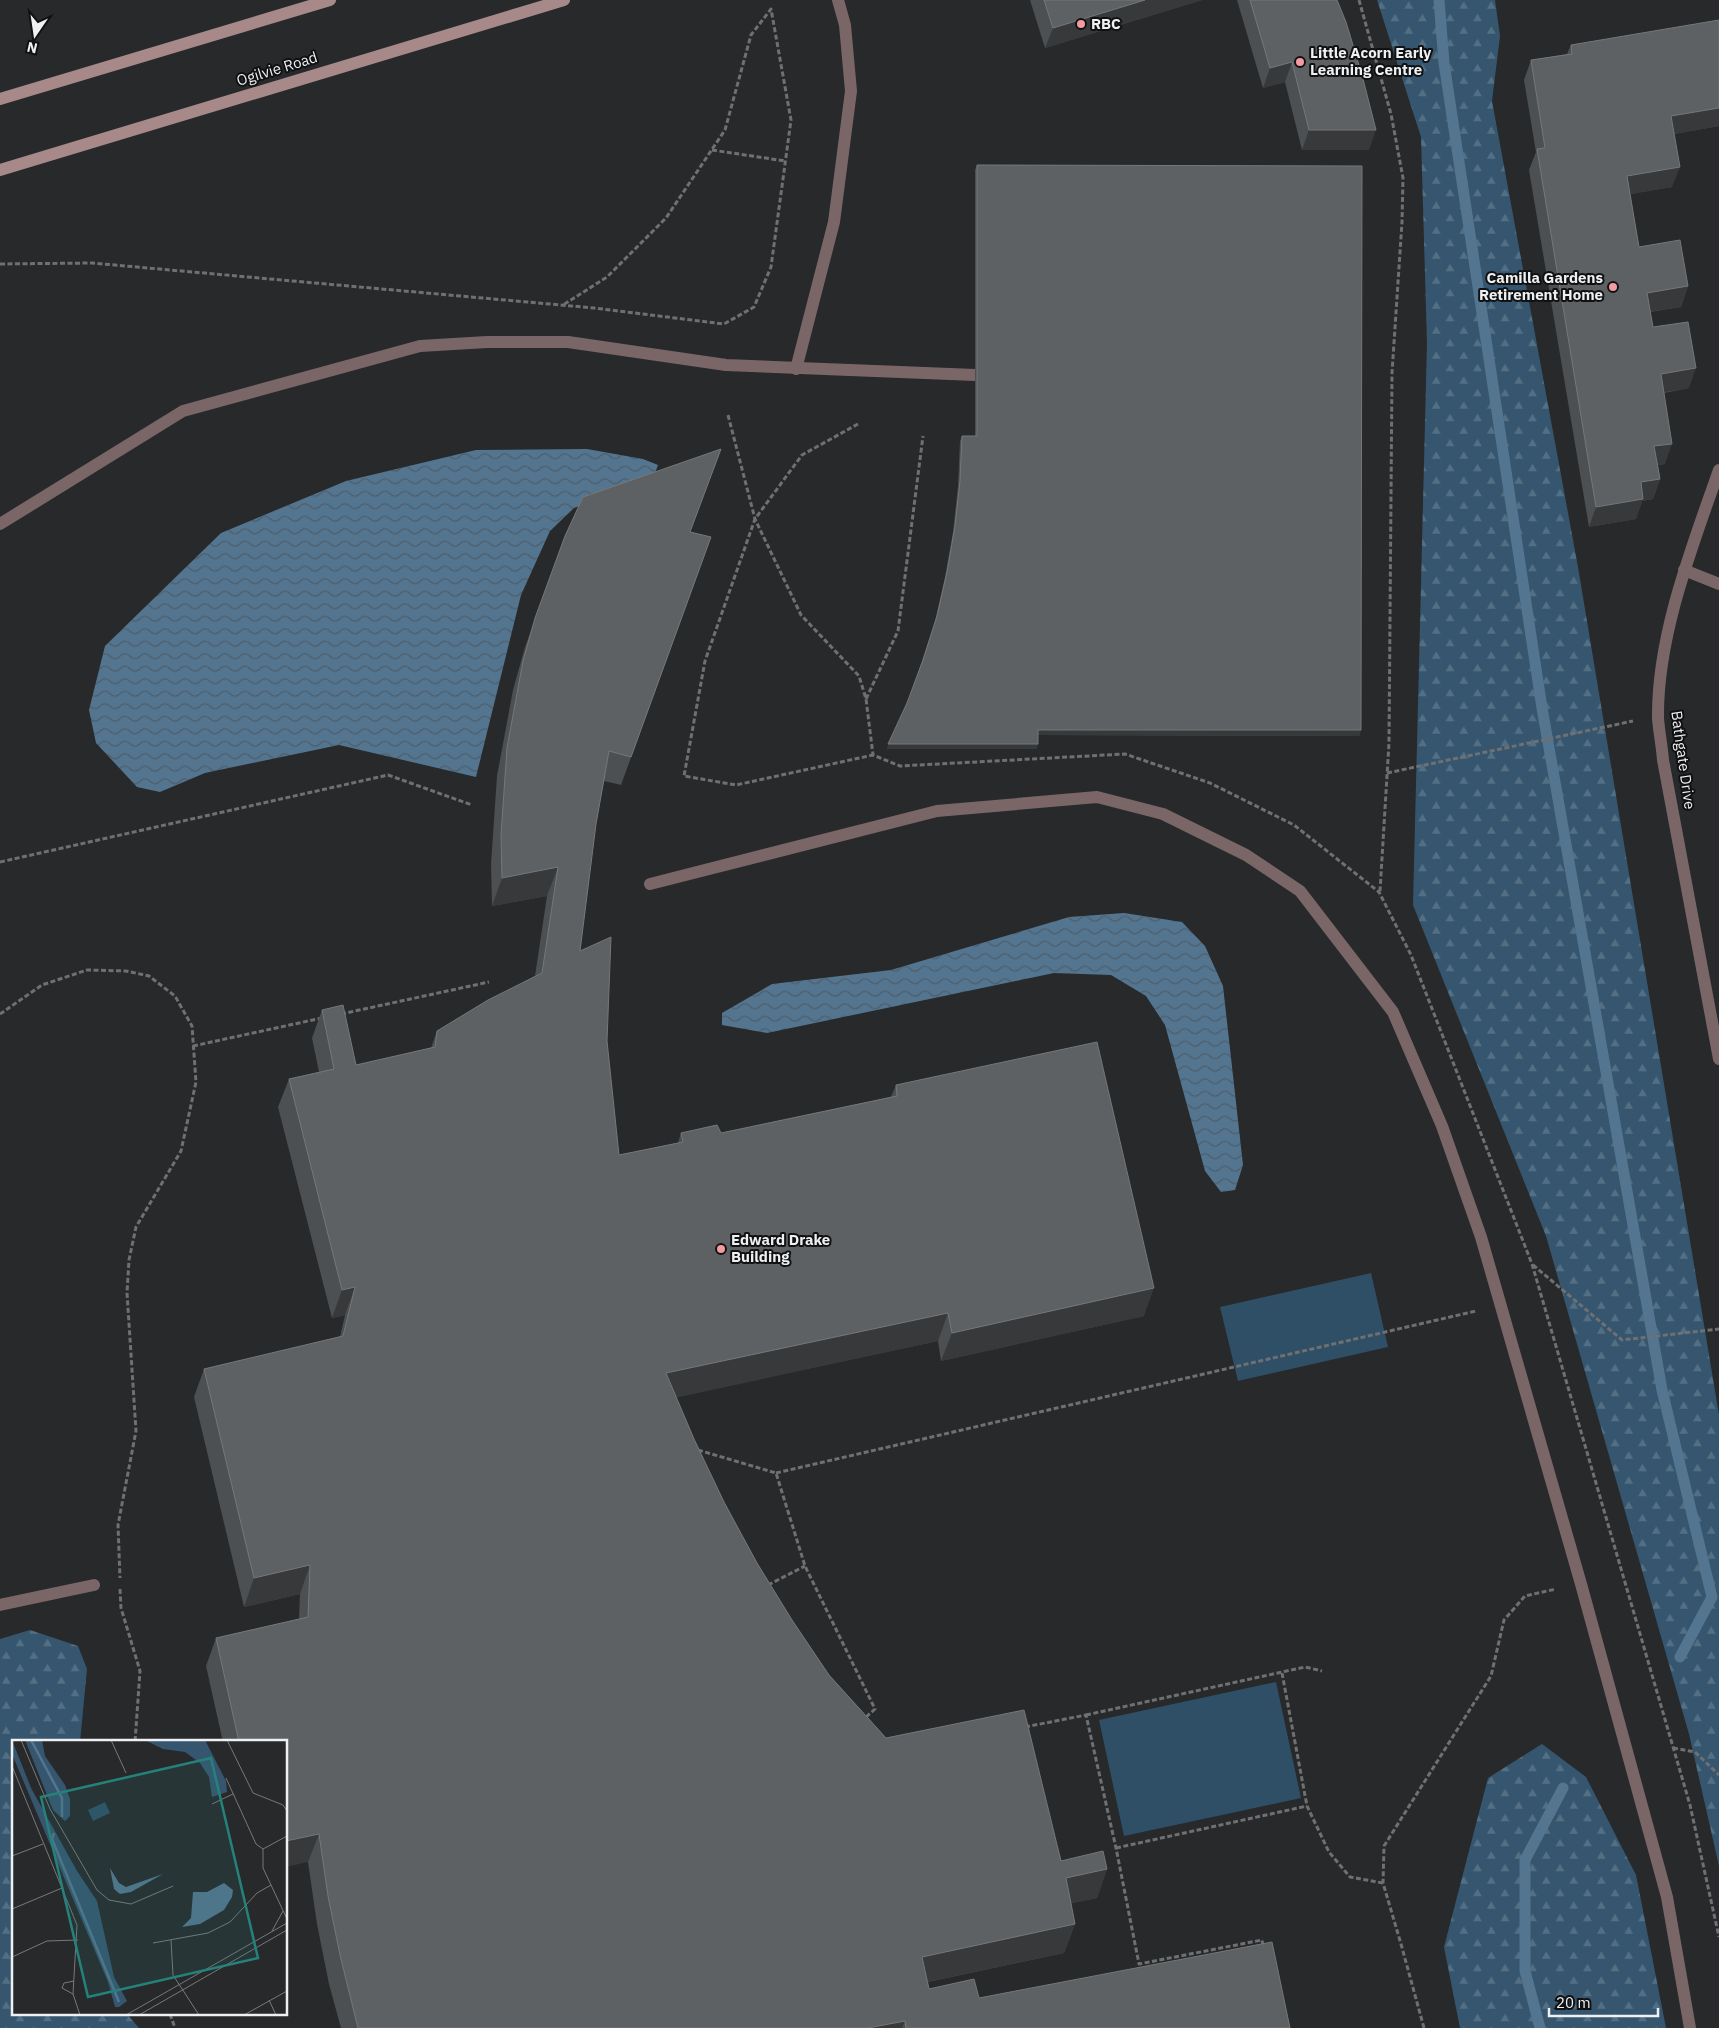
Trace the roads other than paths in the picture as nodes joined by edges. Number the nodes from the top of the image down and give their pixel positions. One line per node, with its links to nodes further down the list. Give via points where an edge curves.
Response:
1 (330, 0): 4 (main road)
2 (564, 0): 5 (main road, Ogilvie Road)
3 (838, 0): 6 (street, via 845,25 851,91 834,222)
4 (0, 100)
5 (0, 170)
6 (796, 369): 7 (street); 9 (street, via 726,365 568,342 420,346 183,411)
7 (975, 375)
8 (1719, 470): 10 (street, Bathgate Drive)
9 (0, 524)
10 (1684, 570): 11 (street); 13 (street, Bathgate Drive, via 1662,659 1658,718)
11 (1719, 584)
12 (650, 884): 16 (street, via 937,811 1097,797 1163,814 1246,855 1300,891 1393,1012 1442,1126 1481,1237 1667,1897)
13 (1719, 1059)
14 (94, 1585): 15 (street)
15 (0, 1605)
16 (1690, 2028)

